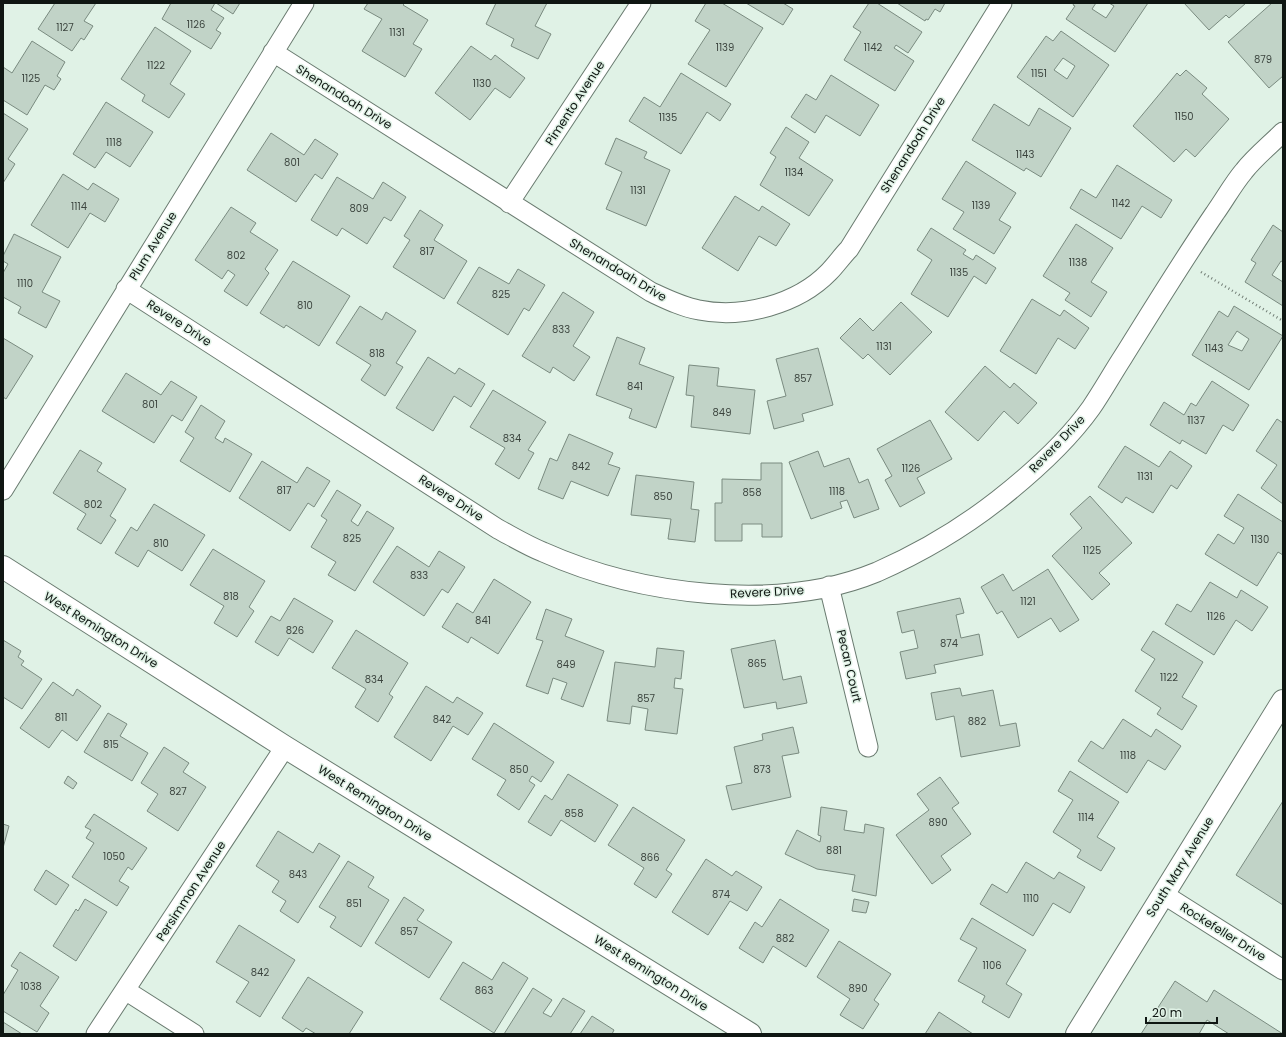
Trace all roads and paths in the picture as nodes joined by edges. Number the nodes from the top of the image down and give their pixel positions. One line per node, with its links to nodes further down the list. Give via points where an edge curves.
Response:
1 (304, 3): 4 (street, Plum Avenue)
2 (641, 3): 6 (street, Pimento Avenue)
3 (1002, 3): 6 (street, Shenandoah Drive, via 849,249 828,273 802,292 774,305 724,313 674,303 651,292)
4 (273, 52): 6 (street, Shenandoah Drive); 8 (street, Plum Avenue)
5 (1283, 132): 7 (street, Revere Drive, via 1244,171)
6 (510, 203)
7 (1184, 261): 9 (path); 12 (street, Revere Drive, via 1090,409 1047,457 1014,487 962,526 922,550 875,572)
8 (126, 289): 10 (street, Plum Avenue); 12 (street, Revere Drive, via 492,524 542,552 596,572 680,591 750,595)
9 (1283, 321)
10 (3, 490)
11 (3, 567): 15 (street, West Remington Drive)
12 (830, 586): 14 (street, Pecan Court)
13 (1283, 701): 16 (street, South Mary Avenue)
14 (868, 746)
15 (285, 747): 18 (street, Persimmon Avenue); 21 (street, West Remington Drive)
16 (1164, 894): 17 (street, Rockefeller Drive); 22 (street, South Mary Avenue)
17 (1283, 970)
18 (125, 990): 19 (street, Persimmon Avenue); 20 (street)
19 (96, 1034)
20 (194, 1034)
21 (750, 1034)
22 (1077, 1034)

